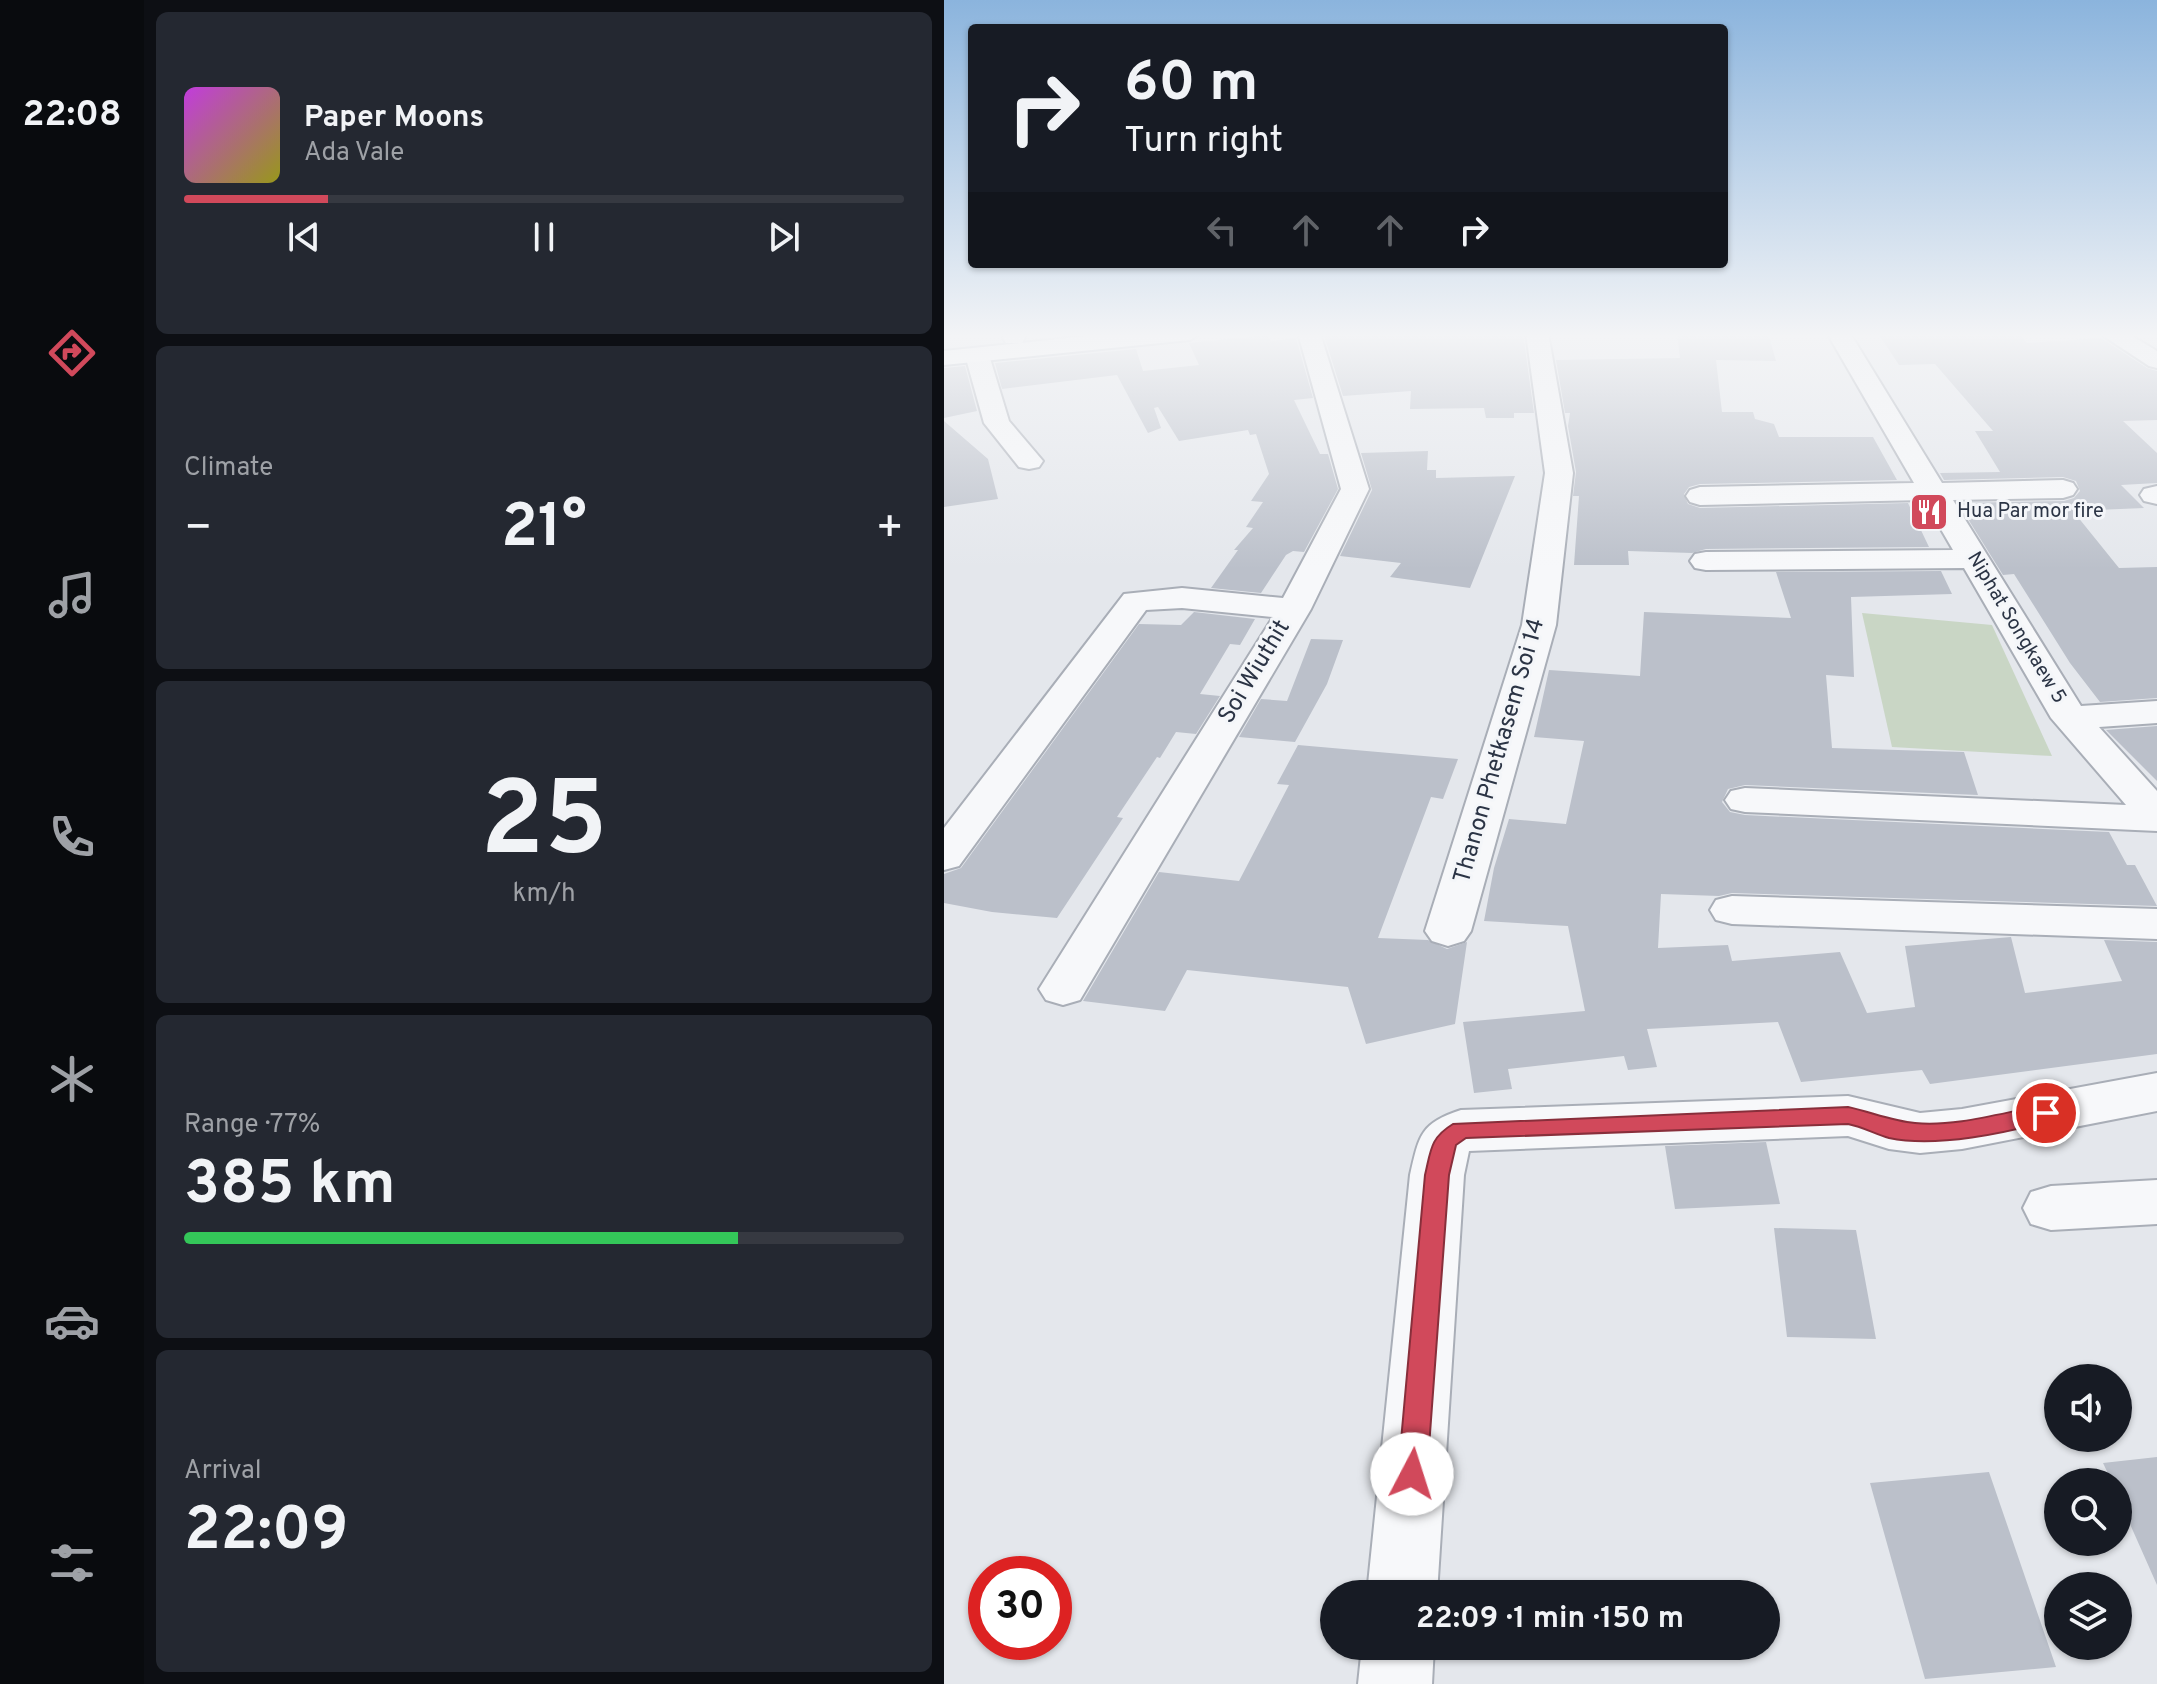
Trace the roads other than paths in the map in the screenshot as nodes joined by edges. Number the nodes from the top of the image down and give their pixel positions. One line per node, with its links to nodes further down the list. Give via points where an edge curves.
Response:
1 (994, 412): 5 (street)
2 (1332, 412): 11 (street, Soi Wiuthit, via 1355,489)
3 (1549, 412): 19 (street, Thanon Phetkasem Soi 14, via 1559,473 1539,625)
4 (1886, 412): 7 (street, Niphat Songkaew 5)
5 (1029, 461)
6 (2063, 489): 7 (street)
7 (1936, 493): 8 (street); 9 (street, Niphat Songkaew 5)
8 (1700, 496)
9 (1975, 559): 10 (street); 13 (street, Niphat Songkaew 5)
10 (1706, 561)
11 (1294, 609): 16 (street, via 1182,598 1136,601); 20 (street, Soi Wiuthit)
12 (2157, 712): 13 (street)
13 (2070, 718): 15 (street, Niphat Songkaew 5)
14 (1745, 800): 15 (street)
15 (2157, 817)
16 (944, 857)
17 (1732, 910): 18 (street)
18 (2157, 924)
19 (1448, 931)
20 (1063, 989)
21 (2157, 1092): 24 (street, via 1920,1133 1848,1116 1461,1130 1445,1140 1437,1175)
22 (2157, 1202): 23 (street)
23 (2051, 1208)
24 (1403, 1580)
25 (1397, 1660): 26 (street)
26 (1395, 1684)

